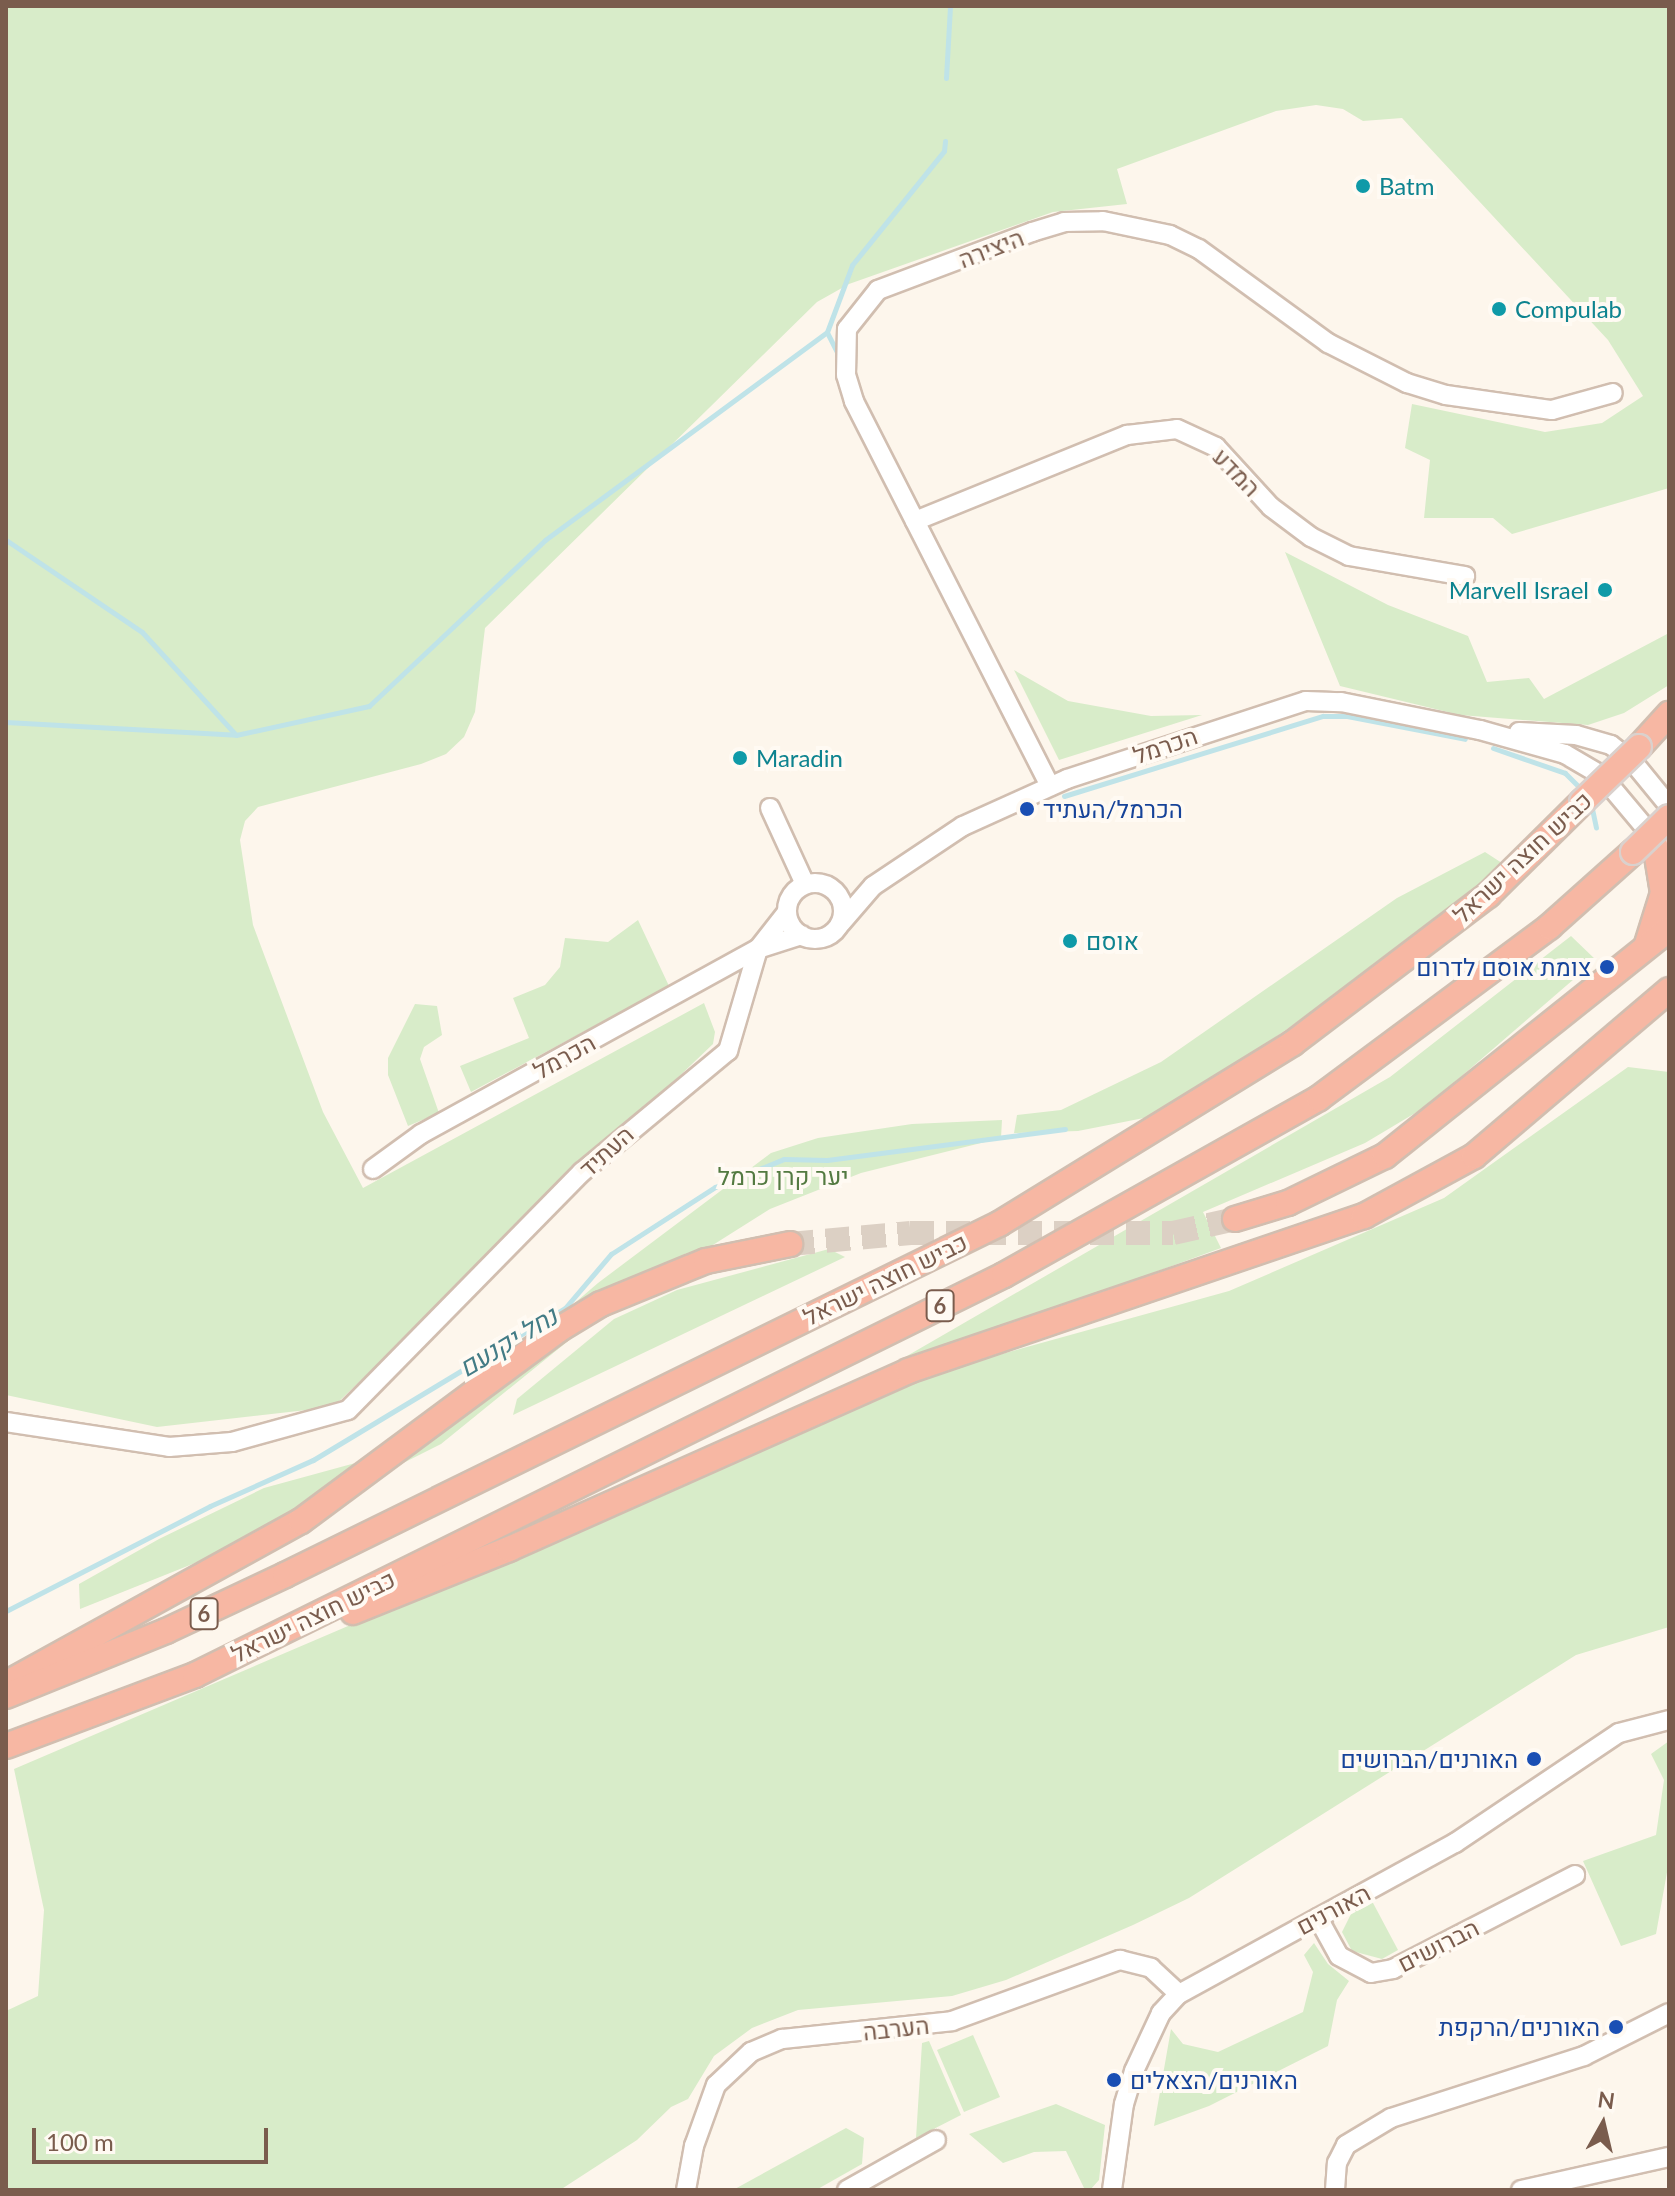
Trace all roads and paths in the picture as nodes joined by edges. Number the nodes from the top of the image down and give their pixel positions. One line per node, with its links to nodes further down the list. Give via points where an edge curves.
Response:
1 (1613, 393): 2 (street, היצירה, via 1552,410 1459,397 1407,383 1328,343 1199,249 1170,235 1103,221 1064,222 878,290 847,329 846,375 854,401)
2 (915, 521): 3 (street, המדע, via 1127,435 1177,429 1216,447 1271,507 1311,537 1349,556); 6 (street, היצירה)
3 (1465, 576)
4 (1669, 714): 27 (highway, כביש חוצה ישראל / 6, bridge, via 1488,895 1293,1043 999,1224 285,1575 166,1631)
5 (1480, 730): 6 (street, הכרמל, via 1341,702 1306,701); 7 (street, הכרמל, via 1576,735 1611,745 1633,762); 10 (street, הכרמל, via 1552,749 1591,767)
6 (1050, 786): 12 (street, הכרמל, via 963,826)
7 (1669, 806)
8 (770, 808): 11 (street)
9 (1669, 817): 25 (highway, כביש חוצה ישראל / 6, bridge, via 1549,927 1388,1051 1249,1139 1004,1275)
10 (1662, 847): 18 (highway, via 1661,909)
11 (805, 884): 13 (street); 14 (street, via 792,894)
12 (873, 886): 13 (street, הכרמל); 15 (street, הכרמל)
13 (833, 889): 15 (street, via 843,905)
14 (787, 912): 17 (street); 19 (street, הכרמל)
15 (841, 923): 17 (street, via 826,937)
16 (1669, 929): 18 (highway)
17 (802, 935): 19 (street, הכרמל)
18 (1644, 948): 22 (highway, via 1385,1156 1313,1193)
19 (758, 949): 21 (street, הכרמל, via 421,1134); 24 (street, העתיד, via 728,1051 582,1172 348,1410 232,1442 169,1447)
20 (1669, 990): 25 (highway, via 1474,1156 1364,1216 908,1371 509,1549)
21 (373, 1169)
22 (1235, 1219)
23 (790, 1244): 26 (highway, via 706,1261 601,1304 558,1330 301,1521)
24 (6, 1422)
25 (195, 1675): 29 (highway, כביש חוצה ישראל / 6)
26 (6, 1684)
27 (6, 1696)
28 (1669, 1720): 31 (street, האורנים, via 1619,1733 1455,1843)
29 (6, 1746)
30 (1575, 1875): 31 (street, הברושים, via 1382,1971 1356,1968 1339,1956)
31 (1318, 1918): 32 (street, האורנים)
32 (1179, 1994): 36 (street, הערבה, via 1151,1968 1120,1960 952,2021 782,2039 751,2052 716,2085 694,2146); 38 (street, האורנים, via 1161,2013 1134,2071)
33 (1669, 2013): 39 (street, via 1584,2056 1391,2118 1346,2145 1337,2163)
34 (936, 2140): 37 (street)
35 (1669, 2157): 40 (street)
36 (686, 2190)
37 (847, 2190)
38 (1112, 2190)
39 (1335, 2190)
40 (1521, 2190)

